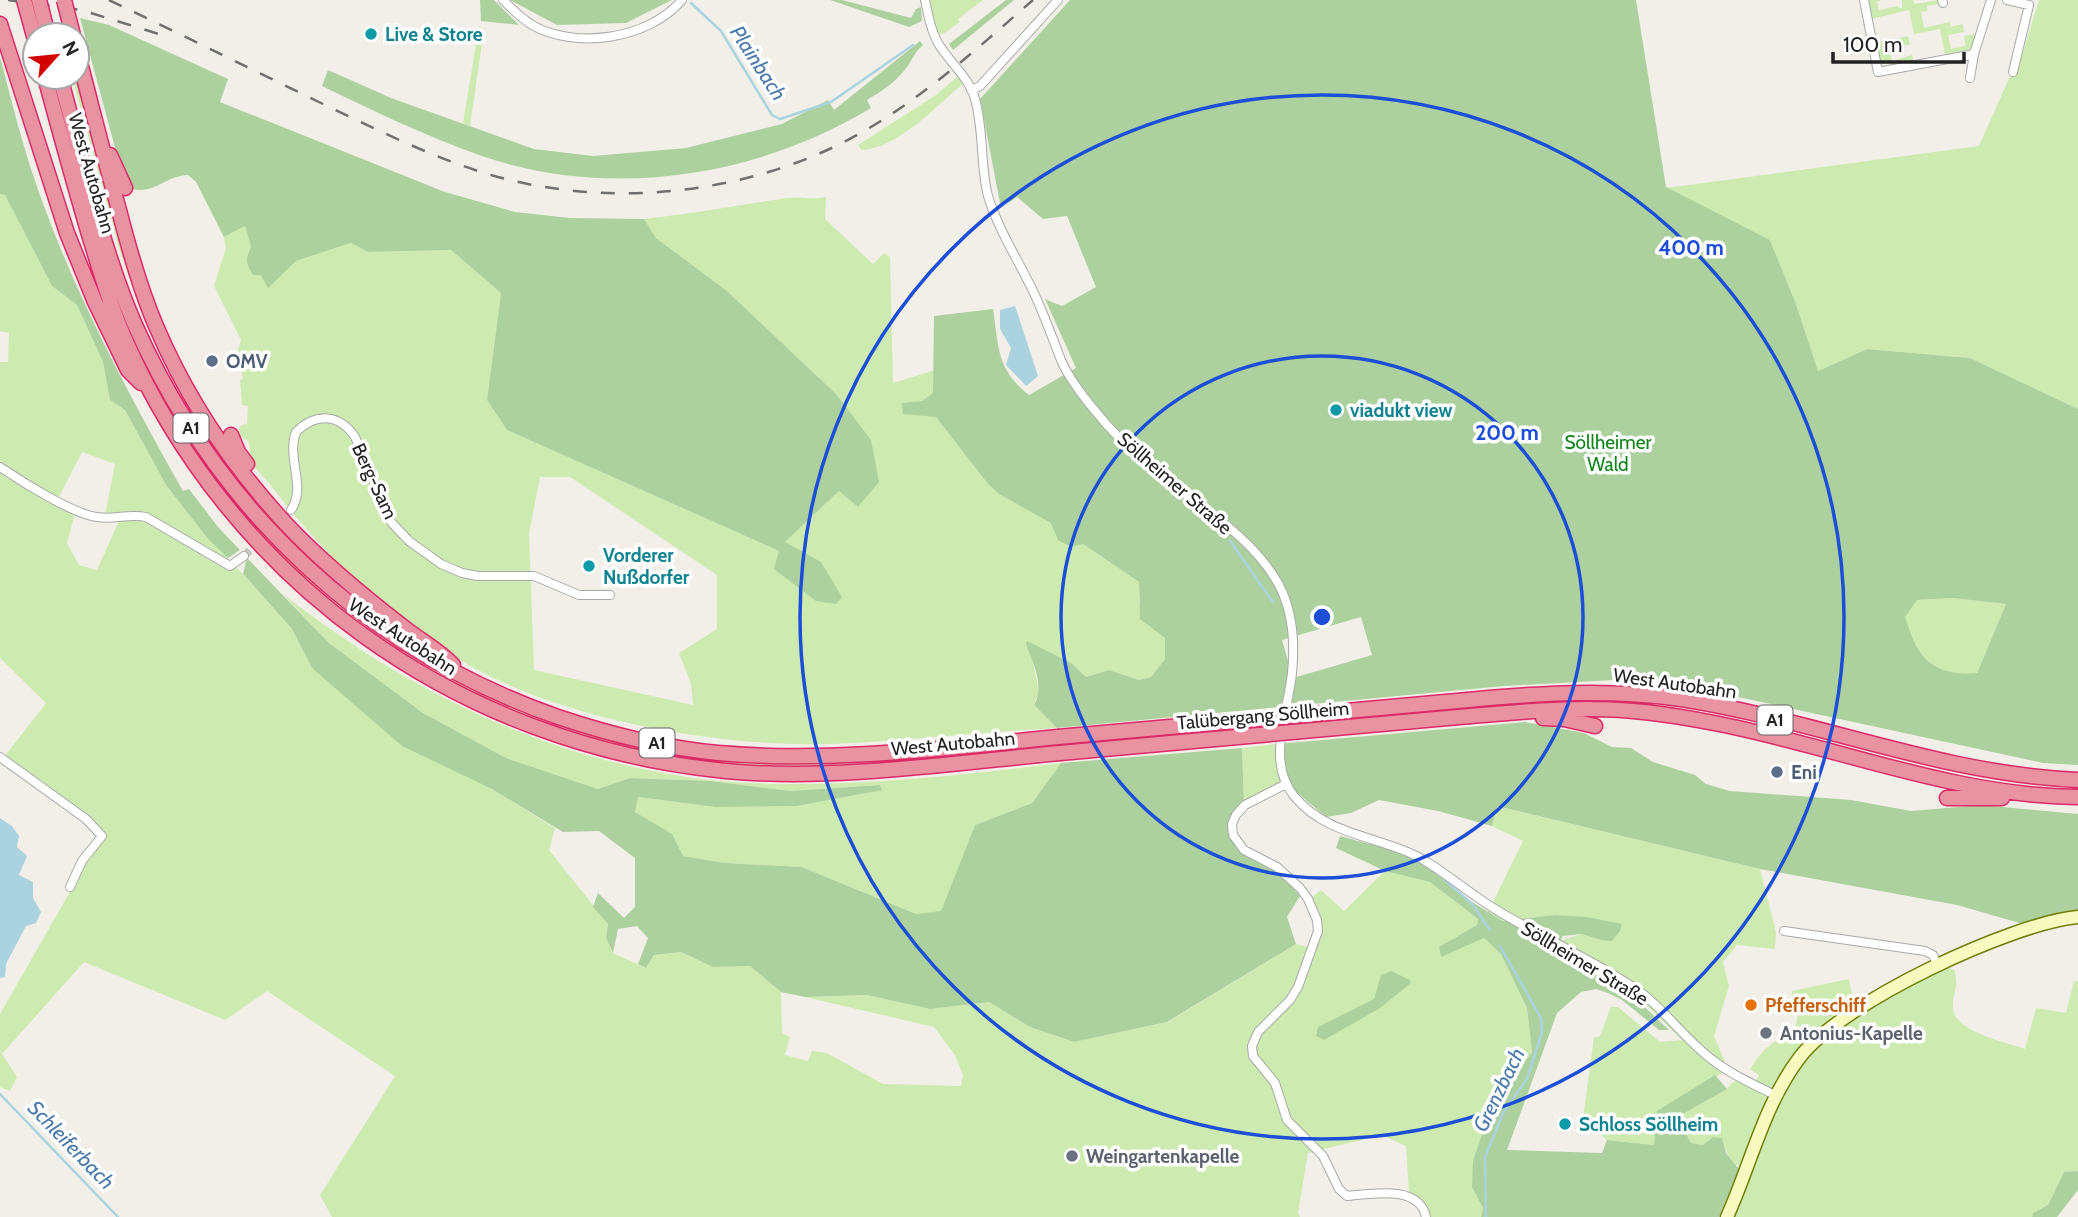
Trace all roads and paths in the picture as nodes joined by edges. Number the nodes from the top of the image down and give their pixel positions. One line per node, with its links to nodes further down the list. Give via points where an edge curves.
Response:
1 (24, 0): 11 (highway, bridge)
2 (39, 0): 12 (highway, bridge)
3 (64, 0): 13 (highway, bridge)
4 (503, 0): 5 (street, via 533,25 570,37 635,33 660,20)
5 (682, 0)
6 (925, 0): 18 (street, Söllheimer Straße, via 937,41)
7 (1058, 0): 18 (street, via 980,86)
8 (1864, 0): 15 (street, via 1878,72)
9 (1991, 0): 15 (street)
10 (2007, 0): 16 (street, via 2029,5)
11 (30, 21)
12 (44, 21)
13 (69, 21)
14 (1, 29): 24 (highway, via 44,167 86,279 128,370)
15 (1974, 54): 17 (street)
16 (2013, 72)
17 (1970, 78)
18 (971, 90): 40 (street, Söllheimer Straße, via 988,195 1062,363 1125,444 1261,559 1287,601 1293,661 1280,753)
19 (49, 91): 24 (highway, West Autobahn / A1, via 105,288)
20 (64, 91): 31 (highway, West Autobahn / A1, via 110,255 135,324 170,395 206,453 245,504 340,598 405,644)
21 (87, 91): 22 (highway)
22 (99, 134): 23 (highway); 27 (highway, via 135,269 168,353 225,450)
23 (125, 188)
24 (148, 388): 37 (highway, West Autobahn / A1, via 209,486 288,575 393,657 516,720 582,744 729,771 811,774)
25 (230, 435): 27 (highway)
26 (0, 467): 29 (street, via 81,513 146,517 230,566)
27 (274, 510): 31 (highway, via 323,559)
28 (291, 510): 30 (street, Berg-Sam, via 298,491 292,451 296,432 312,420 331,418 355,437 391,522 440,564 478,576 534,576 579,595)
29 (244, 556)
30 (610, 595)
31 (466, 678): 36 (highway, West Autobahn / A1, via 521,704 596,729 717,753 859,755)
32 (1468, 700): 36 (highway, Talübergang Söllheim / A1, bridge); 39 (highway, West Autobahn / A1, via 1592,692 1663,697 1731,709 1955,765)
33 (1511, 713): 34 (highway, West Autobahn / A1); 35 (highway); 41 (highway, West Autobahn / A1, via 1594,709 1667,715 1737,727 1943,780)
34 (1470, 716): 37 (highway, Talübergang Söllheim / A1, bridge)
35 (1595, 726)
36 (1058, 737)
37 (1060, 753)
38 (0, 757): 44 (street, via 86,819 102,836 82,861)
39 (2078, 780)
40 (1286, 784): 48 (street, Söllheimer Straße, via 1311,813 1352,834 1415,854 1493,908 1604,970 1640,993 1710,1058); 49 (street, via 1245,805 1232,824 1233,835 1244,850 1278,867 1300,888 1318,931 1298,987 1258,1032 1253,1056 1275,1083 1287,1120 1323,1156 1339,1189 1347,1196 1392,1192 1415,1200)
41 (2016, 793): 42 (highway, West Autobahn / A1); 43 (highway, via 2002,798)
42 (2078, 797)
43 (1947, 799)
44 (70, 887)
45 (2078, 917): 47 (street, via 2036,925)
46 (1784, 931): 47 (street, via 1925,951)
47 (1938, 966): 48 (street, via 1829,1028 1801,1056)
48 (1775, 1095): 50 (street)
49 (1426, 1217)
50 (1727, 1217)

